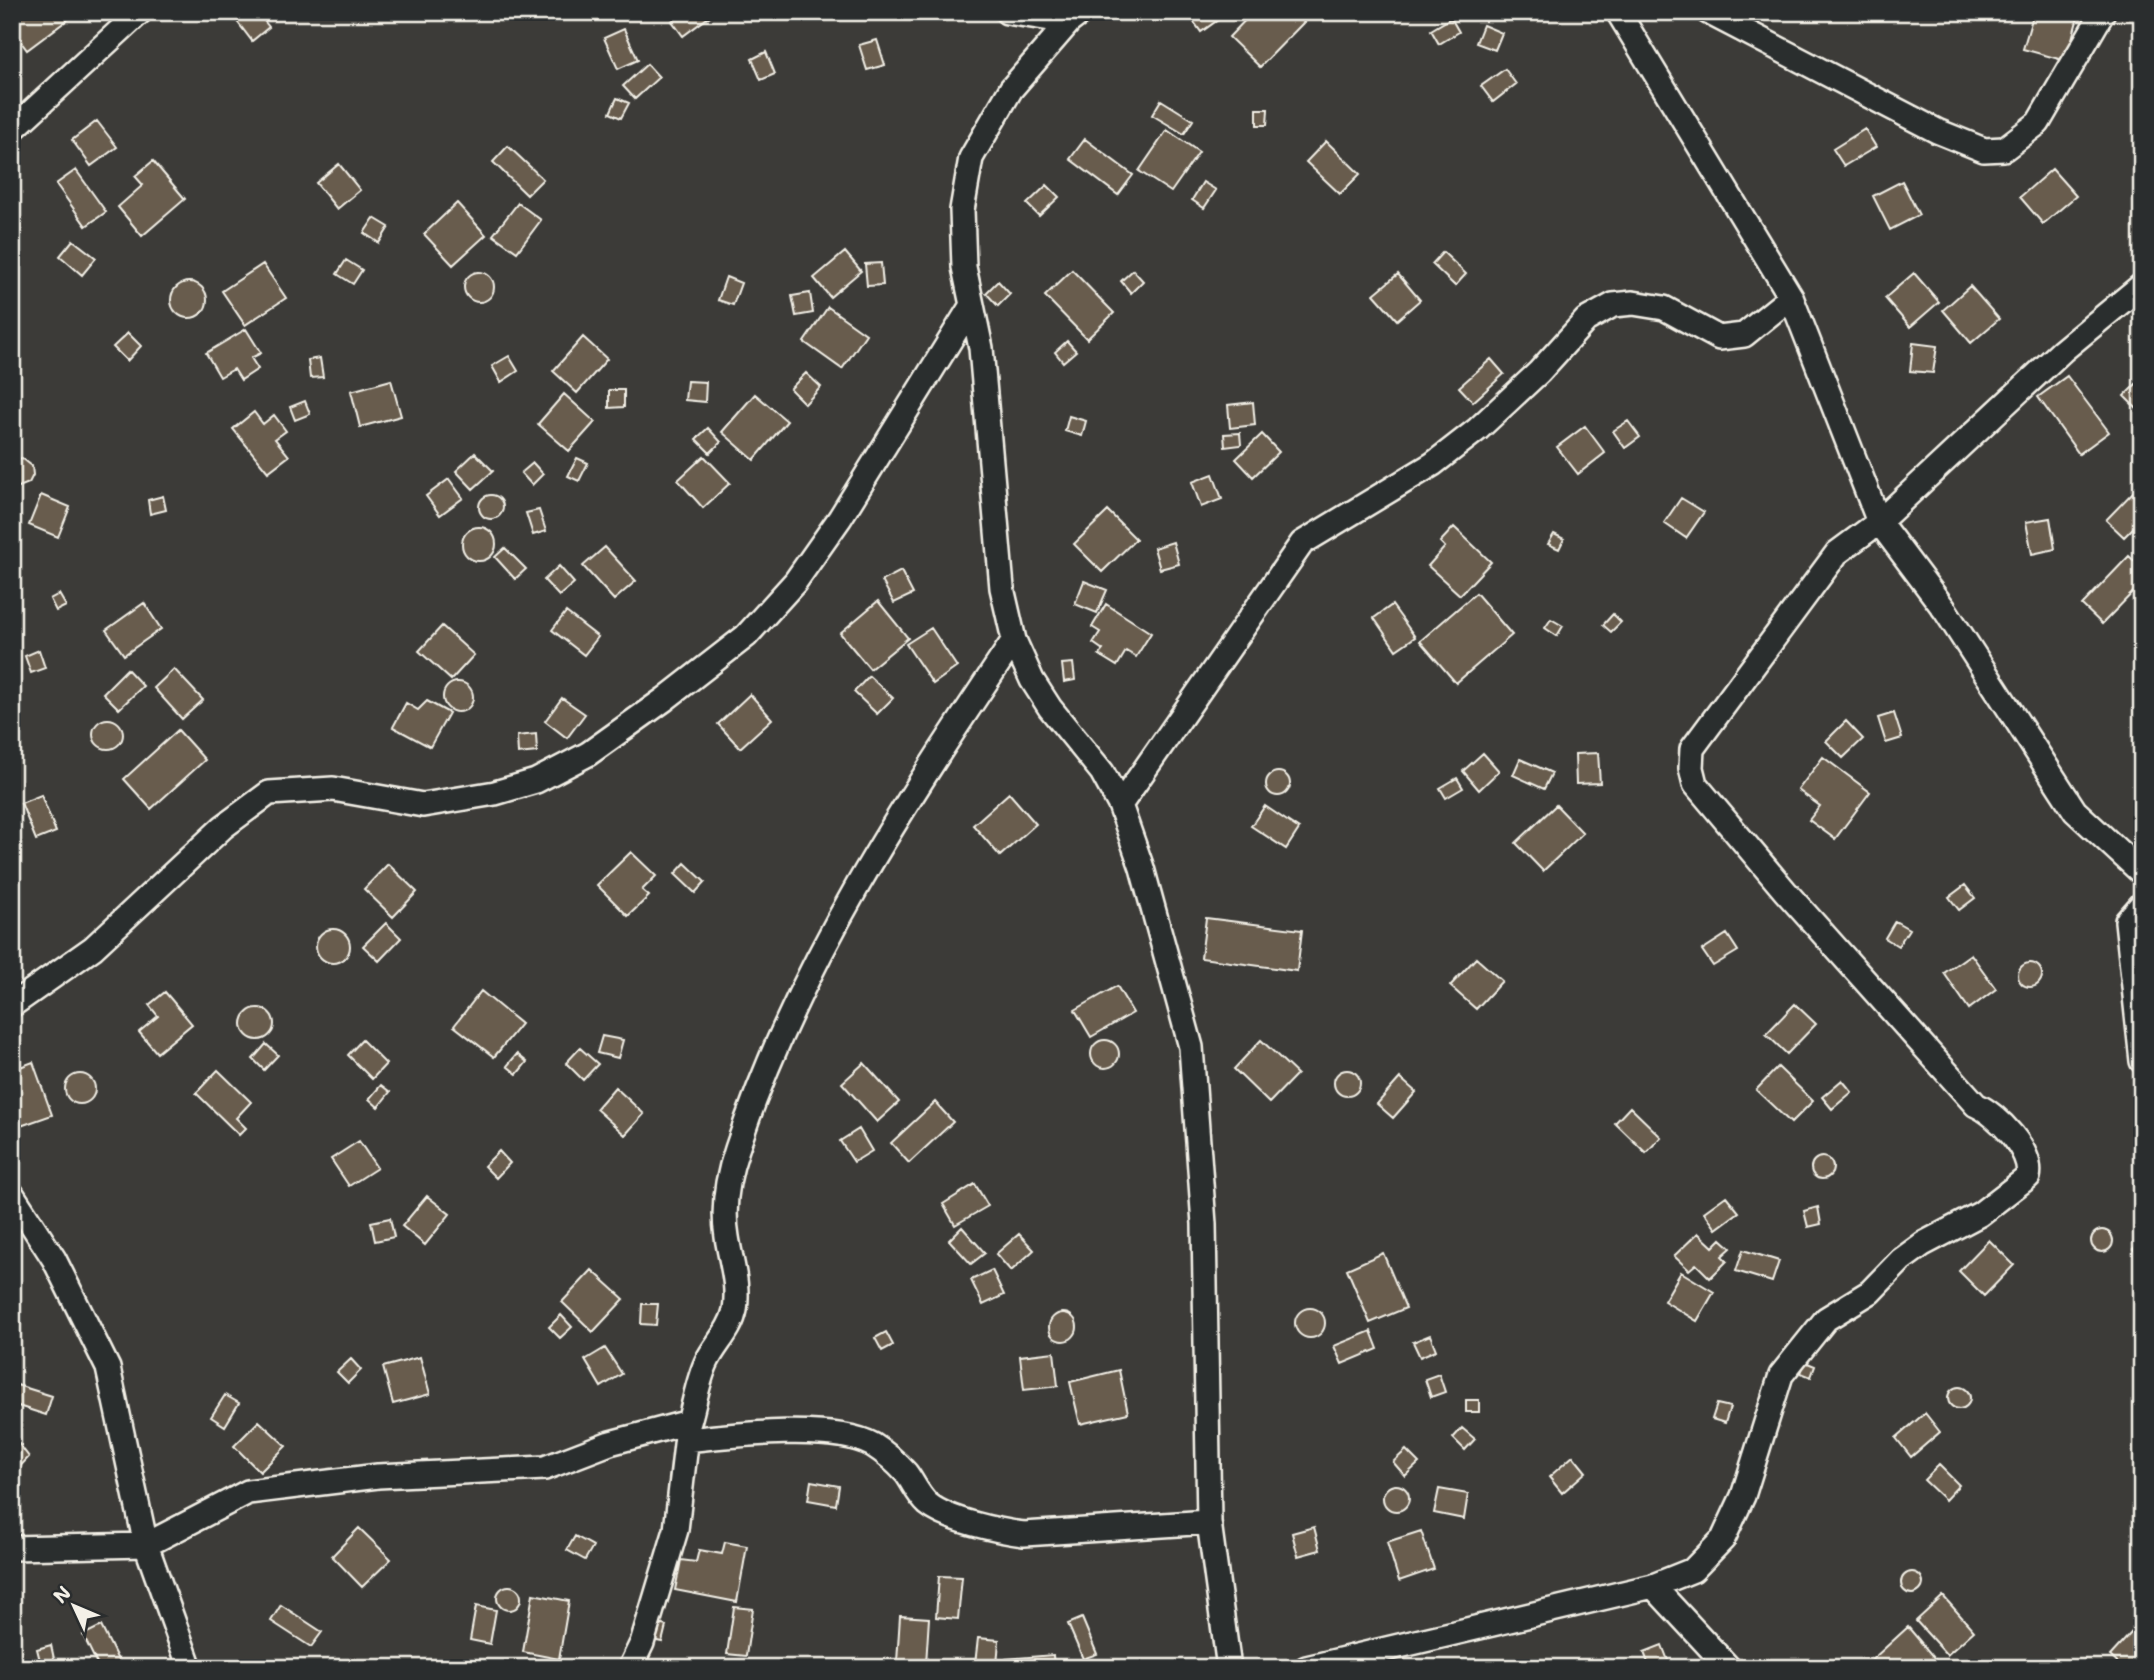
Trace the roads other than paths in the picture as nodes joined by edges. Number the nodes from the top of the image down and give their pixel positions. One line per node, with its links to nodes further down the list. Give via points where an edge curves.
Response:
1 (140, 12): 7 (street)
2 (1007, 12): 6 (street)
3 (1618, 12): 9 (street)
4 (1708, 12): 5 (street, via 1937,131 1984,150 2004,149 2038,123)
5 (2103, 12)
6 (1076, 17): 10 (street, via 1011,89 971,158 962,210 964,268)
7 (12, 130)
8 (2142, 285): 11 (street, via 2062,351)
9 (1791, 297): 11 (street); 13 (street, via 1744,335 1735,337 1719,338 1664,308 1633,303 1613,305 1586,320 1539,372 1442,457 1302,543)
10 (972, 305): 12 (street, via 982,348 1002,588); 16 (street, via 840,519 795,582 746,636 665,699 588,754 536,781 495,793 423,805 332,789 270,793 223,827 93,948)
11 (1880, 522): 14 (street, via 1945,610 2075,811); 23 (street, via 1837,553 1692,749 1691,768 1695,784 1776,880 1976,1105 1992,1112 2027,1157 2028,1177 1980,1214 1923,1244 1870,1292 1826,1319 1781,1375 1743,1496 1723,1539 1693,1570)
12 (1014, 639): 13 (street, via 1044,699 1101,772); 19 (street, via 915,787 838,915 788,1020 737,1148 726,1188 727,1237 737,1278 734,1312 724,1338 707,1361)
13 (1119, 805): 20 (street, via 1142,868 1191,1047 1204,1224)
14 (2142, 873)
15 (2142, 904): 17 (street, via 2127,921)
16 (12, 1004)
17 (2142, 1061)
18 (12, 1194): 21 (street, via 54,1259 108,1368)
19 (688, 1431): 20 (street, via 851,1437 888,1457 927,1503 941,1512 1009,1532); 21 (street, via 610,1443 545,1468 378,1476 248,1492); 25 (street, via 676,1530)
20 (1209, 1522): 26 (street)
21 (146, 1545): 22 (street); 24 (street)
22 (12, 1548)
23 (1653, 1586): 27 (street); 28 (street)
24 (191, 1668)
25 (630, 1668)
26 (1229, 1668)
27 (1306, 1668)
28 (1730, 1668)

